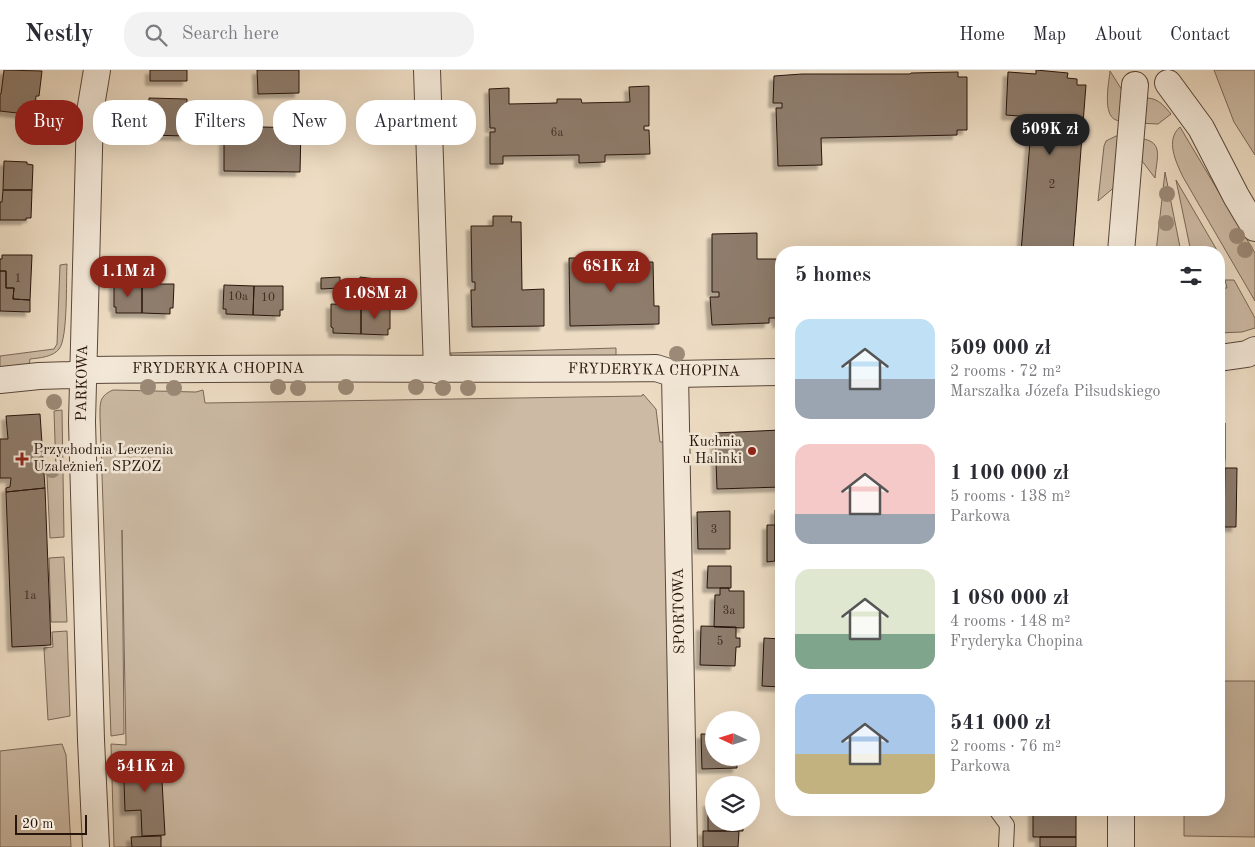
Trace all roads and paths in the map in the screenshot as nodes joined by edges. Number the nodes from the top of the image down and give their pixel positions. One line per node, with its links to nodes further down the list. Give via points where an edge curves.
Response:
1 (97, 70): 10 (street, PARKOWA, via 90,112)
2 (427, 70): 9 (street)
3 (1172, 76): 4 (street, via 1160,87 1152,89 1144,89); 5 (street)
4 (1129, 78): 6 (street)
5 (1255, 228)
6 (1121, 246)
7 (1255, 350): 8 (street)
8 (1225, 357)
9 (437, 370): 10 (street, FRYDERYKA CHOPINA, via 239,367); 12 (street, FRYDERYKA CHOPINA, via 656,368)
10 (83, 372): 13 (street, FRYDERYKA CHOPINA); 16 (street, PARKOWA)
11 (775, 372): 12 (street, FRYDERYKA CHOPINA)
12 (675, 374): 17 (street, SPORTOWA)
13 (0, 380)
14 (1000, 816): 18 (lane, via 1007,825)
15 (1121, 816): 19 (street)
16 (96, 847)
17 (684, 847)
18 (1006, 847)
19 (1120, 847)

